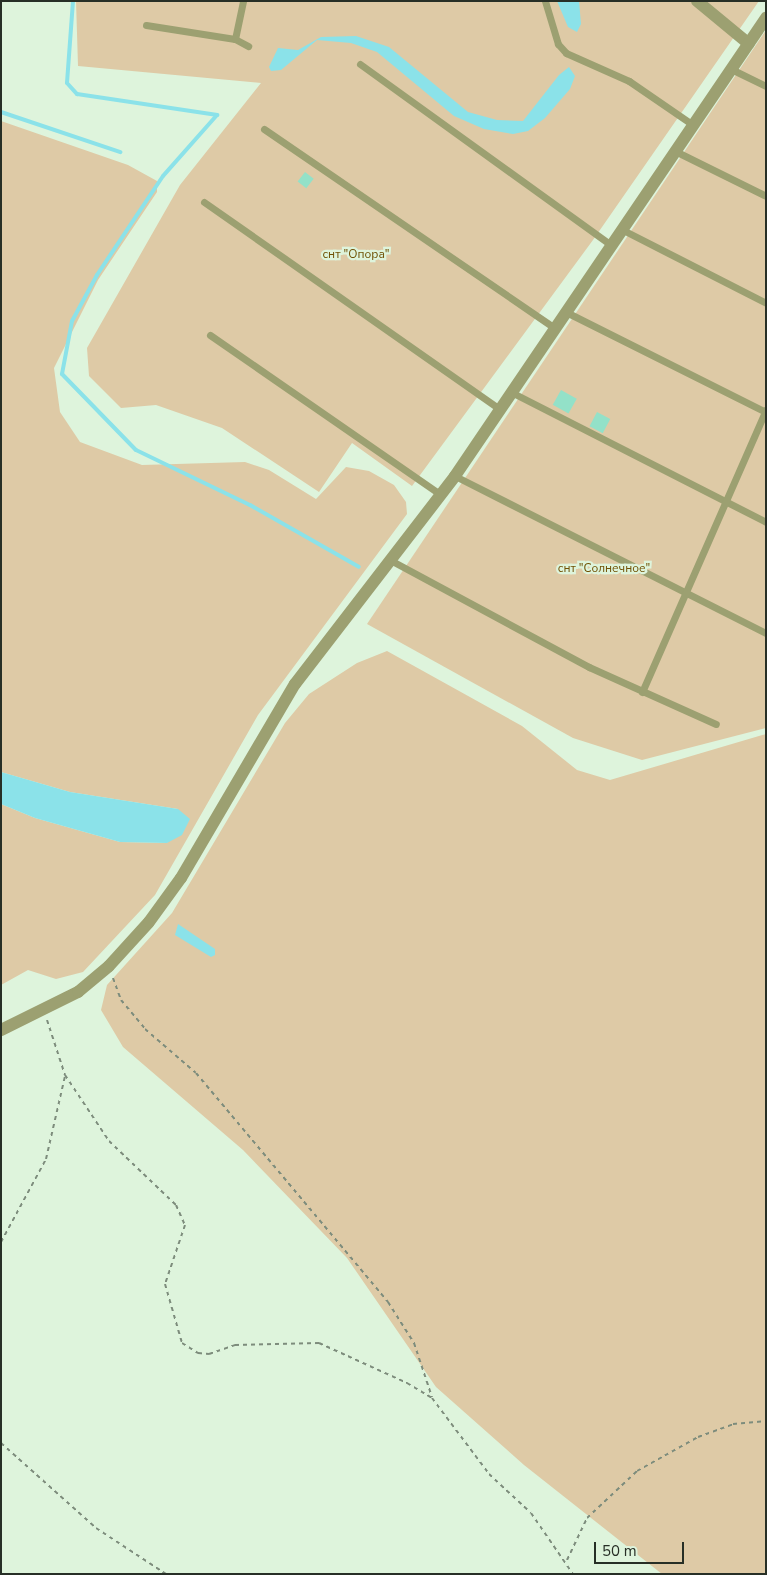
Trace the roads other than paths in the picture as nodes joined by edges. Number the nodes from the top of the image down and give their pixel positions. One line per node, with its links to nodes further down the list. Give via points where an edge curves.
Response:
1 (243, 1): 6 (lane)
2 (545, 1): 12 (lane, via 558,44 566,53 629,81)
3 (696, 1): 7 (street)
4 (766, 18): 7 (street)
5 (146, 25): 6 (lane)
6 (235, 39): 8 (lane)
7 (748, 44): 10 (street)
8 (248, 46)
9 (360, 64): 18 (lane)
10 (732, 69): 11 (lane); 12 (street)
11 (766, 86)
12 (692, 125): 14 (street)
13 (264, 129): 21 (lane)
14 (674, 151): 15 (lane); 17 (street)
15 (766, 196)
16 (204, 202): 24 (lane)
17 (621, 228): 18 (street); 19 (lane)
18 (610, 244): 20 (street)
19 (766, 303)
20 (564, 311): 21 (street); 25 (lane)
21 (553, 327): 23 (street)
22 (210, 335): 27 (lane)
23 (511, 392): 24 (street); 28 (lane)
24 (500, 409): 26 (street)
25 (766, 411): 28 (lane)
26 (455, 476): 27 (street); 31 (lane)
27 (441, 495): 30 (street)
28 (725, 501): 29 (lane); 31 (lane)
29 (766, 522)
30 (392, 561): 33 (lane); 35 (street, via 294,684 181,878 109,966 44,1011)
31 (684, 594): 32 (lane); 33 (lane)
32 (766, 633)
33 (642, 692): 34 (lane)
34 (716, 724)
35 (1, 1030)

